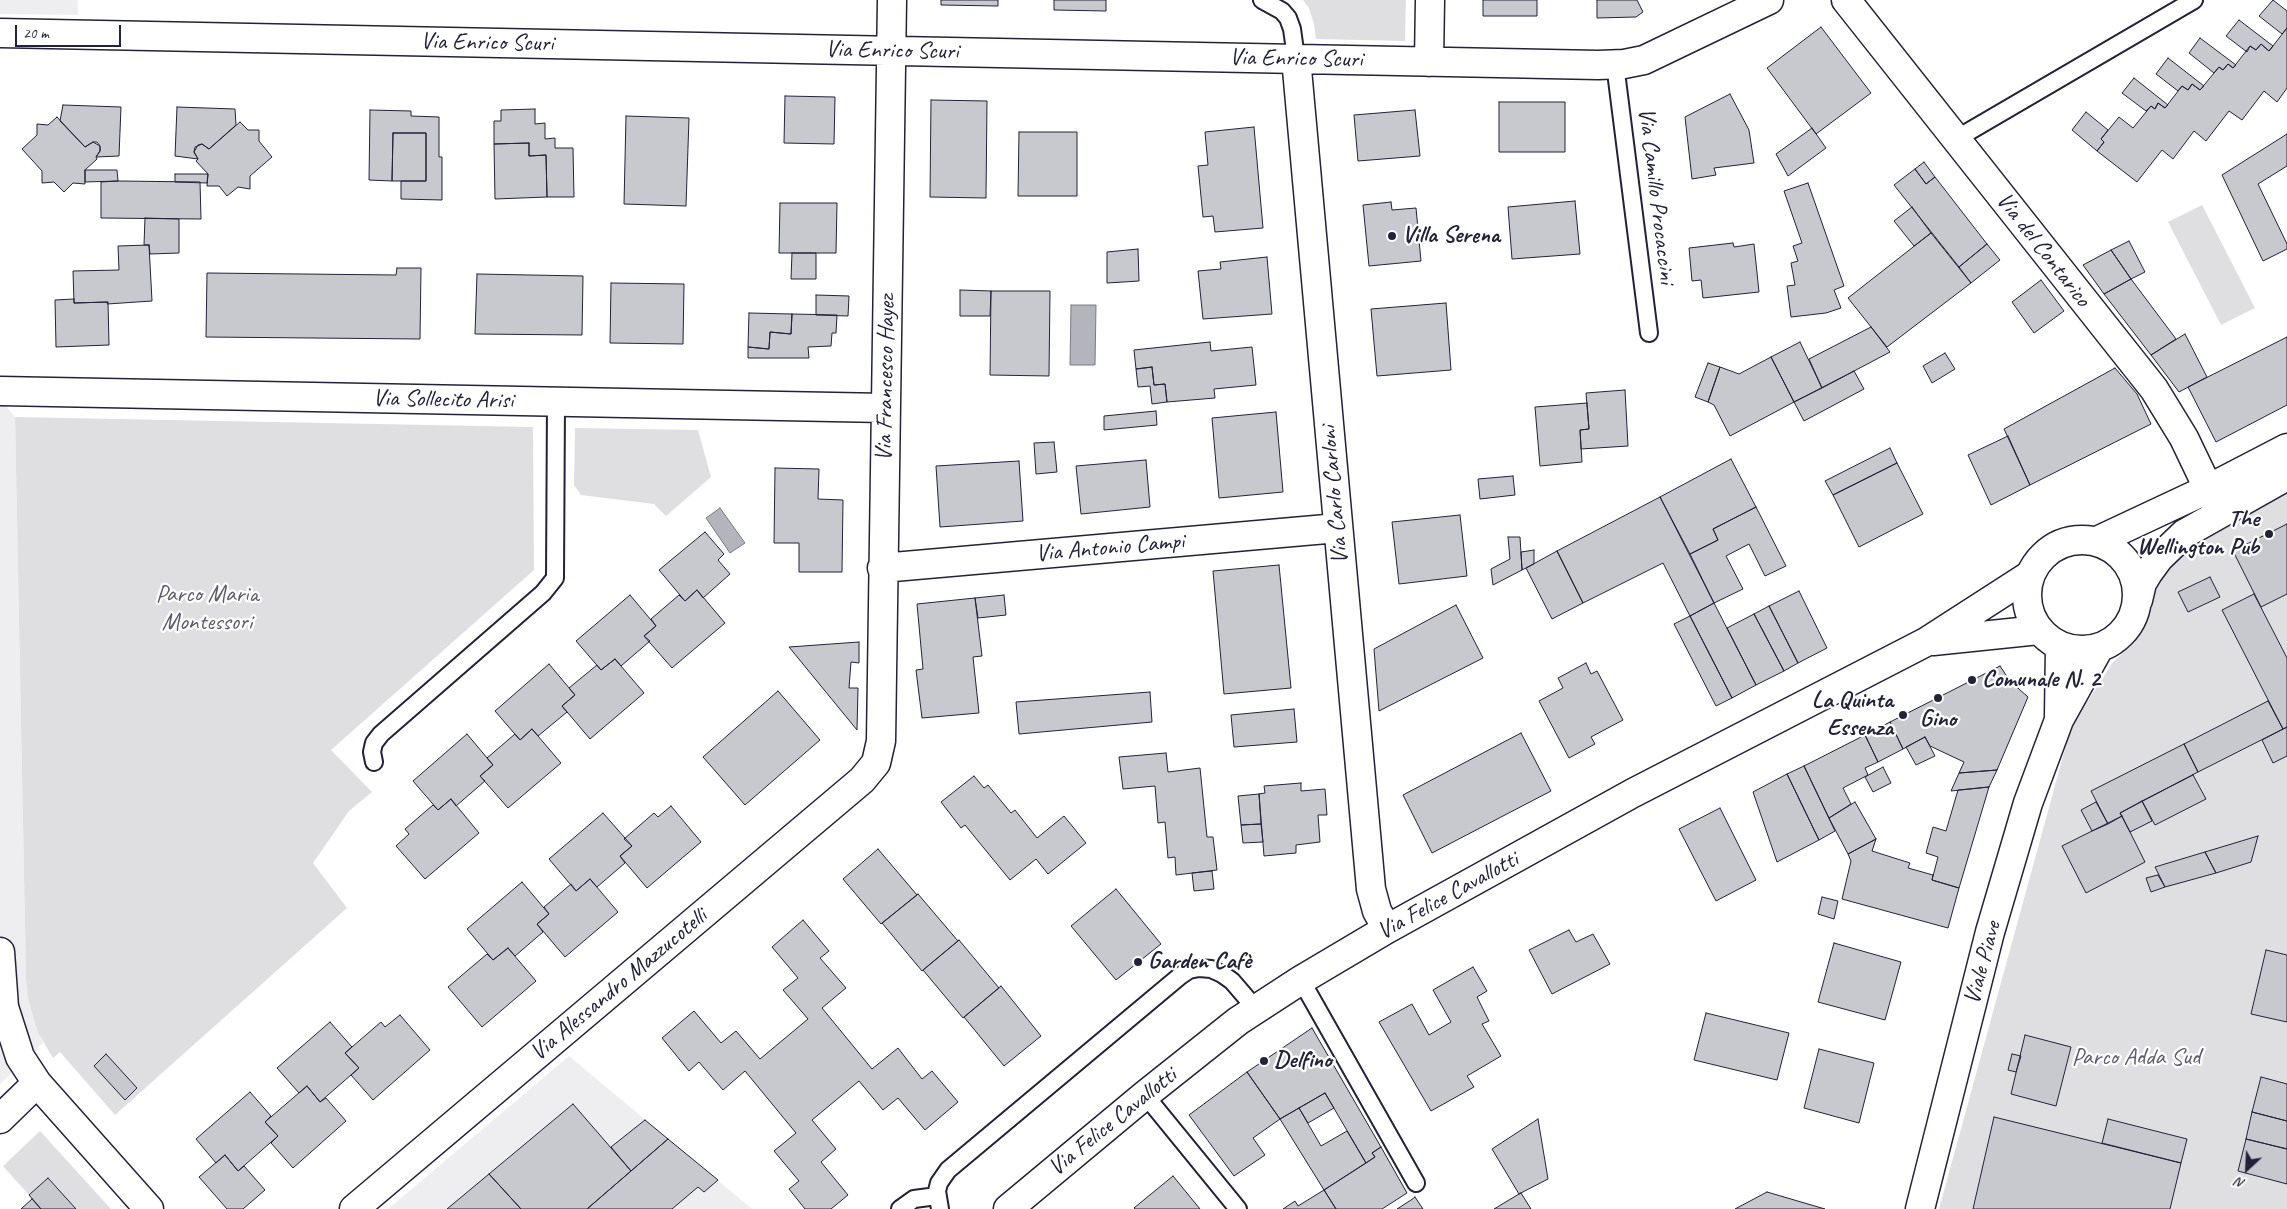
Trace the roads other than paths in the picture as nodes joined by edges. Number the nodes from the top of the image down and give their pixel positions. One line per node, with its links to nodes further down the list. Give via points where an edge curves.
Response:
1 (892, 0): 8 (street, Via Francesco Hayez)
2 (1262, 0): 9 (lane, via 1288,18)
3 (1430, 0): 10 (street)
4 (1769, 0): 11 (street, Via Enrico Scuri, via 1644,60)
5 (1846, 0): 12 (street, Via del Contarico)
6 (2194, 0): 12 (lane)
7 (0, 33): 8 (street, Via Enrico Scuri)
8 (891, 51): 9 (street, Via Enrico Scuri); 16 (street, Via Francesco Hayez)
9 (1296, 58): 10 (street, Via Enrico Scuri); 20 (street, Via Carlo Carloni)
10 (1429, 62): 11 (street, Via Enrico Scuri)
11 (1615, 64): 13 (lane, Via Camillo Procaccini)
12 (1956, 140): 19 (street, Via del Contarico, via 2154,389 2184,438)
13 (1649, 334)
14 (0, 391): 15 (street, Via Sollecito Arisi)
15 (556, 402): 16 (street, Via Sollecito Arisi); 30 (lane, via 555,578 543,593 382,734 374,743)
16 (886, 408): 22 (street, Via Francesco Hayez)
17 (2287, 448): 19 (street)
18 (2287, 476): 19 (street)
19 (2214, 501): 21 (street); 24 (street, via 2158,558 2142,583)
20 (1338, 528): 22 (street, Via Antonio Campi); 31 (street, Via Carlo Carloni, via 1371,889 1377,911)
21 (2097, 541): 23 (street, via 2073,540 2060,544 2037,561); 24 (street, via 2118,552 2127,562 2136,579)
22 (882, 568): 29 (street, Via Francesco Hayez, via 881,741)
23 (2030, 575): 25 (street, via 2027,605 2030,614); 26 (street, Via Felice Cavallotti)
24 (2138, 600): 27 (street, via 2124,632)
25 (2050, 638): 26 (street, Via Felice Cavallotti); 27 (street, via 2078,650); 28 (street, Viale Piave)
26 (1926, 642): 31 (street, Via Felice Cavallotti, via 1647,785)
27 (2099, 648): 28 (street, Viale Piave)
28 (2059, 720): 45 (street, Viale Piave, via 2009,865)
29 (878, 755): 41 (street, Via Alessandro Mazzucotelli, via 876,763 862,780)
30 (374, 762)
31 (1387, 929): 33 (street, Via Felice Cavallotti)
32 (0, 952): 35 (street, via 4,1007 20,1057)
33 (1301, 980): 34 (street, Via Felice Cavallotti); 38 (lane)
34 (1256, 1009): 36 (street, Via Felice Cavallotti); 39 (lane, via 1222,974 1210,969 1189,970 948,1170 939,1183)
35 (36, 1083): 37 (street); 40 (street)
36 (1145, 1095): 43 (street, Via Felice Cavallotti); 44 (lane)
37 (0, 1119)
38 (1416, 1183)
39 (939, 1202): 42 (lane, via 914,1199)
40 (150, 1209)
41 (354, 1209)
42 (900, 1209)
43 (1008, 1209)
44 (1238, 1209)
45 (1920, 1209)

